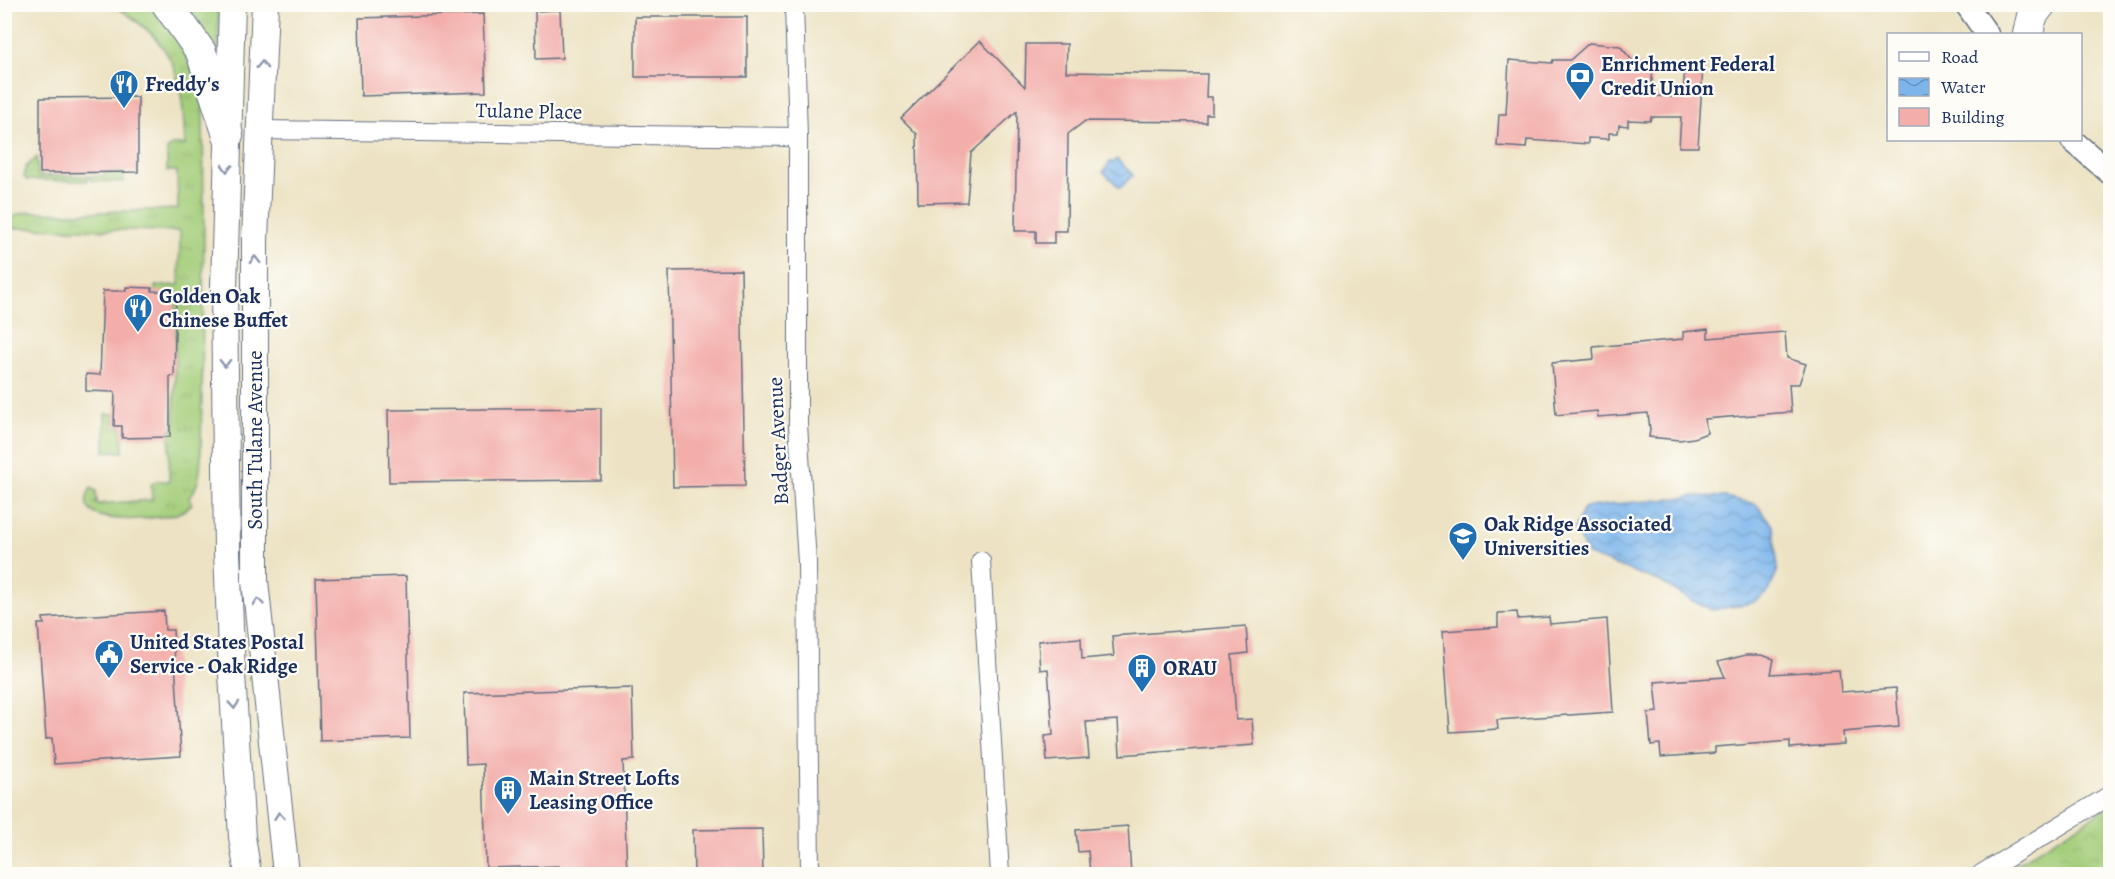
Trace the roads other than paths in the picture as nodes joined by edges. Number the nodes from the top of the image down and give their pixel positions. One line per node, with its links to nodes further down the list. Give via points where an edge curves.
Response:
1 (167, 4): 10 (highway, via 201,52)
2 (232, 4): 10 (main road, South Tulane Avenue)
3 (265, 4): 9 (main road, South Tulane Avenue, one-way to 3)
4 (794, 4): 11 (street, Badger Avenue)
5 (1966, 4): 7 (street)
6 (2041, 4): 8 (highway, via 2032,16)
7 (1986, 33)
8 (2028, 33)
9 (260, 130): 11 (street, Tulane Place); 17 (main road, South Tulane Avenue, one-way to 9, via 255,581 255,240)
10 (228, 135): 16 (main road, South Tulane Avenue, one-way to 16, via 224,288 229,616 242,837)
11 (798, 137): 18 (street, Badger Avenue, via 798,424 807,562)
12 (2073, 141): 13 (street)
13 (2110, 173)
14 (981, 561): 19 (street)
15 (2110, 795): 20 (street)
16 (248, 874)
17 (286, 874)
18 (810, 874)
19 (1000, 874)
20 (1981, 874)

